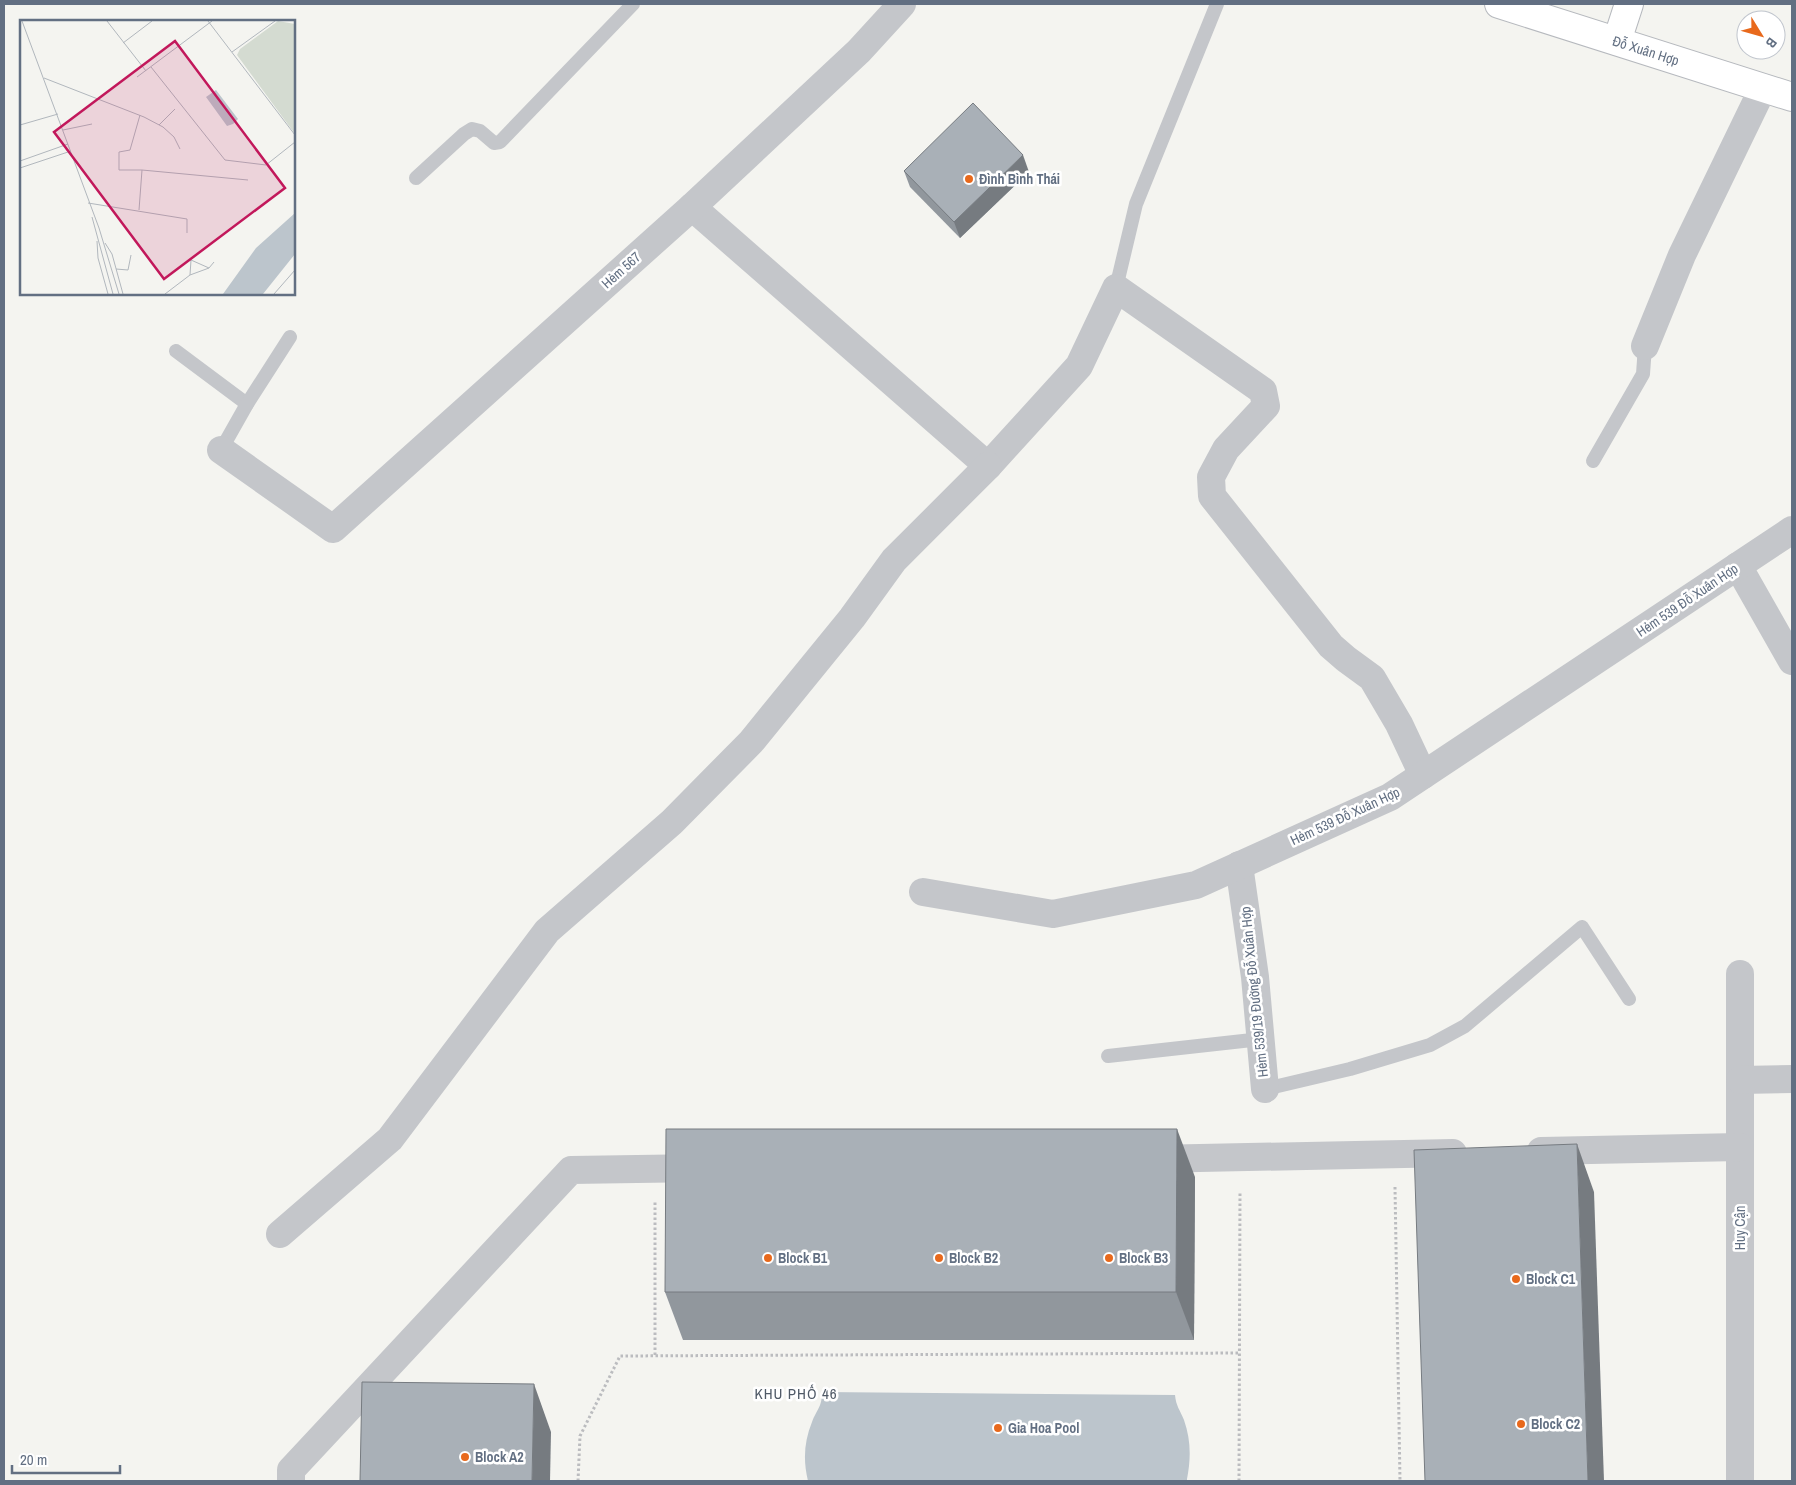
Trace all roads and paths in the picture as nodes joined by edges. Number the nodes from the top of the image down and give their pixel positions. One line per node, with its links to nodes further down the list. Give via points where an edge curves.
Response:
1 (633, 4): 10 (lane, via 500,142 494,143 480,131 472,129)
2 (902, 4): 11 (street, Hẻm 567, via 858,51)
3 (1216, 4): 12 (lane, via 1136,204)
4 (1499, 4): 6 (main road, Đỗ Xuân Hợp)
5 (1629, 4): 7 (main road)
6 (1552, 12): 7 (main road, Đỗ Xuân Hợp)
7 (1617, 42): 8 (main road, Đỗ Xuân Hợp)
8 (1763, 88): 9 (main road, Đỗ Xuân Hợp); 14 (street, via 1682,255)
9 (1792, 97)
10 (416, 178)
11 (692, 207): 17 (street, Hẻm 567, via 333,529); 19 (street)
12 (1116, 288): 19 (street, via 1080,366); 23 (street, via 1263,391 1266,406 1226,449 1211,477 1212,496 1331,646 1372,678)
13 (290, 337): 16 (lane)
14 (1645, 346): 18 (lane, via 1644,374)
15 (176, 351): 16 (lane)
16 (247, 404): 17 (lane)
17 (221, 450)
18 (1593, 460)
19 (988, 466): 41 (street, via 894,560 852,618 751,742 672,822 547,931 390,1139)
20 (1792, 530): 21 (street, Hẻm 539 Đỗ Xuân Hợp)
21 (1738, 566): 22 (street); 23 (street, Hẻm 539 Đỗ Xuân Hợp)
22 (1792, 661)
23 (1423, 775): 24 (street, Hẻm 539 Đỗ Xuân Hợp, via 1390,797)
24 (1239, 865): 25 (street, Hẻm 539 Đỗ Xuân Hợp, via 1196,885 1052,914); 28 (street, Hẻm 539/19 Đường Đỗ Xuân Hợp, via 1256,977)
25 (924, 892)
26 (1740, 974): 31 (street, Huy Cận)
27 (1630, 999): 32 (lane, Hẻm 539/19 Đường Đỗ Xuân Hợp, via 1582,927 1465,1026 1430,1045 1350,1069)
28 (1261, 1039): 29 (lane); 32 (street, Hẻm 539/19 Đường Đỗ Xuân Hợp)
29 (1108, 1056)
30 (1792, 1079): 31 (street)
31 (1740, 1080): 33 (street, Huy Cận)
32 (1265, 1089)
33 (1740, 1147): 35 (street); 48 (street, Huy Cận)
34 (1474, 1152): 36 (street)
35 (1513, 1152)
36 (1384, 1154): 37 (street); 47 (path)
37 (1240, 1158): 38 (street); 42 (path)
38 (1131, 1160)
39 (724, 1167): 40 (street)
40 (655, 1169): 43 (path); 44 (street, via 571,1170 291,1470)
41 (280, 1234)
42 (1239, 1354): 43 (path); 46 (path)
43 (654, 1356): 45 (path, via 620,1356 580,1436)
44 (291, 1481)
45 (578, 1481)
46 (1239, 1481)
47 (1400, 1481)
48 (1740, 1481)

